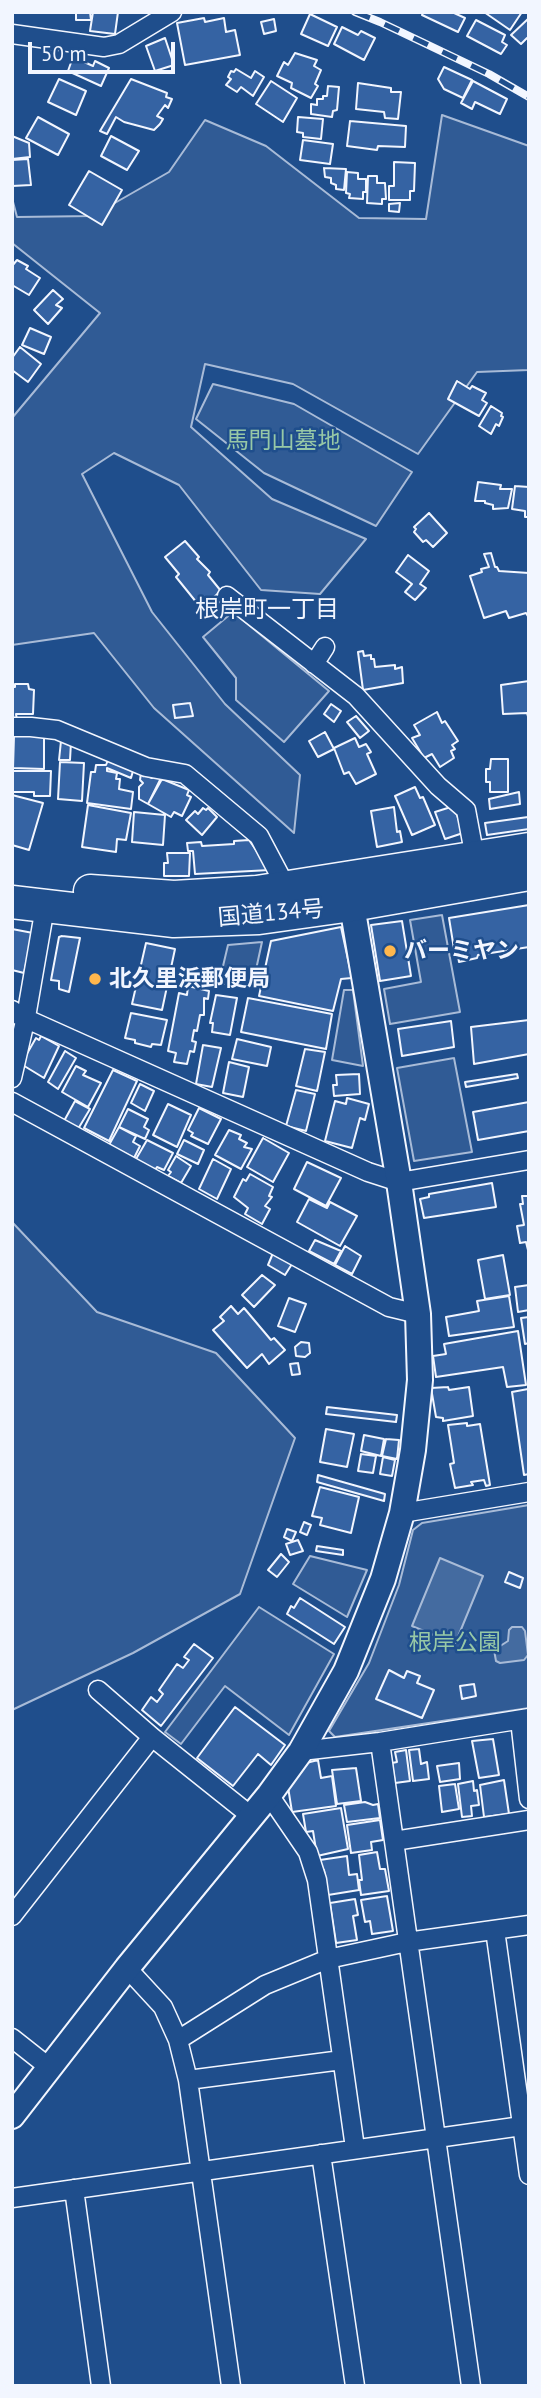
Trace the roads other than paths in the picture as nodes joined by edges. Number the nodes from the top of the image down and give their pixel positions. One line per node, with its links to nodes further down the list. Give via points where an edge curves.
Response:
1 (172, 12): 2 (street, via 119,44 104,47)
2 (12, 34)
3 (226, 596): 5 (street)
4 (325, 647): 5 (street)
5 (314, 664): 8 (street, via 356,696 466,810)
6 (12, 727): 11 (street, via 57,730 146,767 185,774 259,836)
7 (529, 849): 8 (highway, 国道134号)
8 (475, 858): 12 (highway, 国道134号)
9 (529, 874): 12 (highway, 国道134号)
10 (12, 881): 11 (highway, 国道134号, via 174,897)
11 (286, 887): 12 (highway, 国道134号)
12 (350, 892): 14 (highway, 国道134号, via 259,919 174,920); 19 (street)
13 (12, 902): 14 (highway, 国道134号)
14 (45, 907): 15 (street)
15 (19, 1014): 16 (street); 19 (street, via 368,1172)
16 (12, 1078)
17 (12, 1102): 20 (street, via 389,1307)
18 (529, 1160): 19 (street)
19 (400, 1182): 20 (street)
20 (418, 1314): 22 (street, via 420,1380)
21 (529, 1492): 22 (street)
22 (402, 1513): 27 (street, via 383,1579 346,1671)
23 (98, 1690): 25 (street)
24 (524, 1719): 26 (street); 29 (street)
25 (152, 1737): 30 (street); 33 (street)
26 (380, 1742): 27 (street); 32 (street)
27 (301, 1751): 28 (street)
28 (270, 1795): 30 (street); 37 (street, via 308,1852 317,1880)
29 (529, 1799)
30 (251, 1816): 38 (street)
31 (529, 1820): 32 (street)
32 (394, 1841): 36 (street)
33 (12, 1916)
34 (529, 1926): 35 (street)
35 (495, 1930): 36 (street); 45 (street)
36 (407, 1942): 37 (street); 46 (street)
37 (328, 1959): 40 (street, via 265,1984); 41 (street)
38 (127, 1969): 40 (street, via 163,2007); 42 (street)
39 (12, 2038): 42 (street)
40 (177, 2040): 43 (street)
41 (342, 2060): 43 (street); 47 (street)
42 (50, 2068): 44 (street)
43 (188, 2080): 49 (street)
44 (12, 2116)
45 (525, 2126): 46 (street); 50 (street)
46 (435, 2137): 47 (street); 56 (street)
47 (355, 2148): 48 (street)
48 (321, 2154): 49 (street); 55 (street)
49 (201, 2171): 51 (street); 54 (street)
50 (529, 2175)
51 (74, 2189): 52 (street); 53 (street)
52 (12, 2199)
53 (97, 2385)
54 (231, 2386)
55 (355, 2386)
56 (471, 2386)

